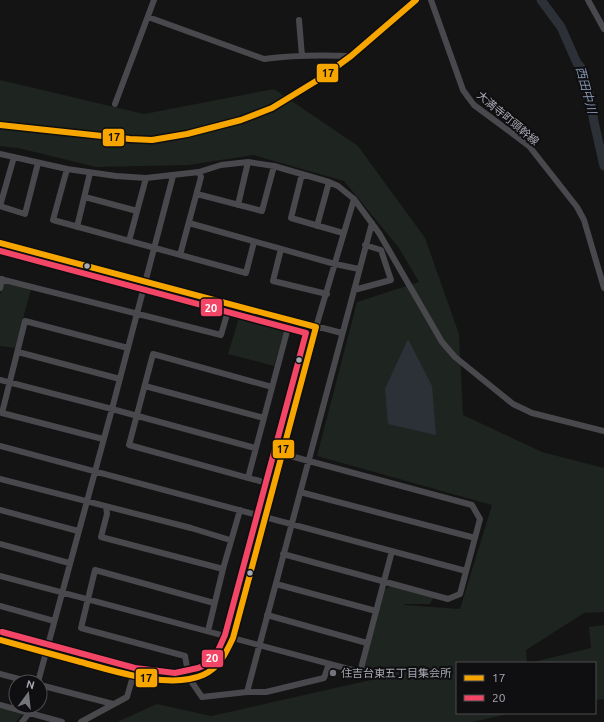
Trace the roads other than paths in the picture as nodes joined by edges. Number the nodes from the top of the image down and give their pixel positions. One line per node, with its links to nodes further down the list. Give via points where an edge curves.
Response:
1 (154, 0): 5 (street)
2 (416, 0): 9 (street)
3 (431, 0): 45 (street, 大満寺町頭幹線, via 468,97 529,146 552,173 584,220)
4 (588, 0): 7 (street)
5 (148, 17): 8 (street, via 264,59); 10 (street)
6 (299, 20): 8 (street)
7 (604, 29)
8 (302, 56): 9 (street)
9 (351, 56): 11 (street, via 272,108 241,120 180,136 152,140 130,139)
10 (115, 104)
11 (0, 125)
12 (0, 154): 13 (street)
13 (14, 157): 15 (street); 28 (street)
14 (248, 162): 16 (street); 19 (street, via 221,165); 27 (street)
15 (38, 163): 17 (street); 28 (street, via 25,214)
16 (274, 166): 20 (street); 27 (street, via 262,211)
17 (67, 169): 18 (street); 33 (street, via 53,220)
18 (90, 172): 22 (street); 25 (street)
19 (199, 172): 21 (street); 24 (street, via 201,177)
20 (302, 174): 23 (street); 32 (street, via 291,218)
21 (173, 176): 22 (street); 39 (street)
22 (146, 178): 29 (street)
23 (329, 182): 26 (street); 32 (street)
24 (197, 194): 27 (street); 30 (street)
25 (84, 197): 29 (street); 33 (street)
26 (354, 199): 31 (street); 34 (street)
27 (238, 205)
28 (0, 206)
29 (137, 211): 35 (street)
30 (189, 223): 36 (street); 41 (street)
31 (372, 223): 38 (street); 66 (street, via 442,342 455,358 513,404 532,413)
32 (317, 226): 34 (street)
33 (78, 227): 35 (street)
34 (343, 233): 42 (street)
35 (129, 241): 39 (street)
36 (254, 242): 40 (street); 41 (street, via 246,273)
37 (0, 243): 46 (street)
38 (365, 245): 43 (street); 49 (street, via 380,250 391,280)
39 (154, 248): 41 (street); 46 (street)
40 (281, 249): 42 (street); 50 (street, via 273,280)
41 (180, 255)
42 (335, 264): 43 (street); 50 (street)
43 (359, 269): 49 (street)
44 (1, 279): 47 (street); 52 (street)
45 (603, 279): 48 (street, 大満寺町頭幹線)
46 (145, 282): 51 (street); 52 (street)
47 (0, 288)
48 (604, 288)
49 (354, 290): 55 (street)
50 (327, 294): 54 (street)
51 (230, 304): 52 (street, via 222,335); 53 (street)
52 (137, 314): 56 (street)
53 (290, 320): 54 (street); 62 (street)
54 (316, 327): 55 (street); 70 (street)
55 (342, 333): 71 (street)
56 (128, 348): 57 (street, via 25,321); 58 (street)
57 (18, 352): 58 (street); 60 (street)
58 (120, 379): 63 (street)
59 (0, 380): 60 (street)
60 (10, 382): 63 (street); 67 (street, via 2,413)
61 (145, 386): 62 (street, via 153,354); 64 (street); 65 (street)
62 (272, 387): 65 (street)
63 (112, 409): 64 (street); 67 (street)
64 (137, 416): 69 (street); 73 (street, via 129,446)
65 (264, 418): 69 (street)
66 (604, 432)
67 (103, 439): 72 (street)
68 (0, 446): 72 (street)
69 (255, 448): 73 (street)
70 (283, 454): 71 (street); 75 (street)
71 (308, 462): 76 (street); 84 (street, via 472,505 480,520)
72 (95, 471): 77 (street); 80 (street)
73 (248, 478): 75 (street)
74 (0, 479): 77 (street)
75 (274, 486): 81 (street)
76 (300, 492): 82 (street); 84 (street)
77 (86, 502): 78 (street); 83 (street)
78 (106, 506): 85 (street); 90 (street, via 107,514 101,537)
79 (0, 510): 83 (street)
80 (240, 510): 81 (street); 85 (street)
81 (266, 518): 82 (street); 103 (street)
82 (291, 524): 87 (street); 88 (street)
83 (78, 532): 89 (street)
84 (475, 538): 91 (street)
85 (230, 540): 90 (street)
86 (0, 544): 89 (street)
87 (392, 551): 91 (street); 93 (street)
88 (283, 554): 93 (street); 94 (street)
89 (69, 563): 95 (street)
90 (223, 569): 97 (street)
91 (466, 571): 93 (street, via 460,594 448,599)
92 (0, 576): 95 (street)
93 (384, 582): 99 (street)
94 (276, 584): 99 (street); 100 (street)
95 (62, 592): 96 (street); 101 (street)
96 (87, 599): 97 (street, via 95,570); 102 (street); 111 (street, via 81,628 185,656)
97 (214, 603): 102 (street)
98 (0, 606): 101 (street)
99 (376, 611): 105 (street)
100 (267, 616): 105 (street); 106 (street)
101 (54, 621): 107 (street)
102 (208, 631): 103 (street)
103 (233, 638): 106 (street); 111 (street, via 222,660 215,667 201,676)
104 (0, 640): 107 (street)
105 (367, 643): 108 (street, via 360,672)
106 (258, 645): 108 (street); 113 (street)
107 (46, 653): 109 (street); 110 (street)
108 (329, 664): 113 (street, via 324,678 266,692)
109 (40, 674)
110 (133, 676): 111 (street, via 175,681); 114 (street, via 127,697)
111 (189, 678): 113 (street, via 202,697)
112 (48, 687): 114 (street)
113 (247, 692)
114 (113, 704): 117 (street)
115 (42, 714): 116 (street)
116 (62, 722)
117 (81, 722)

